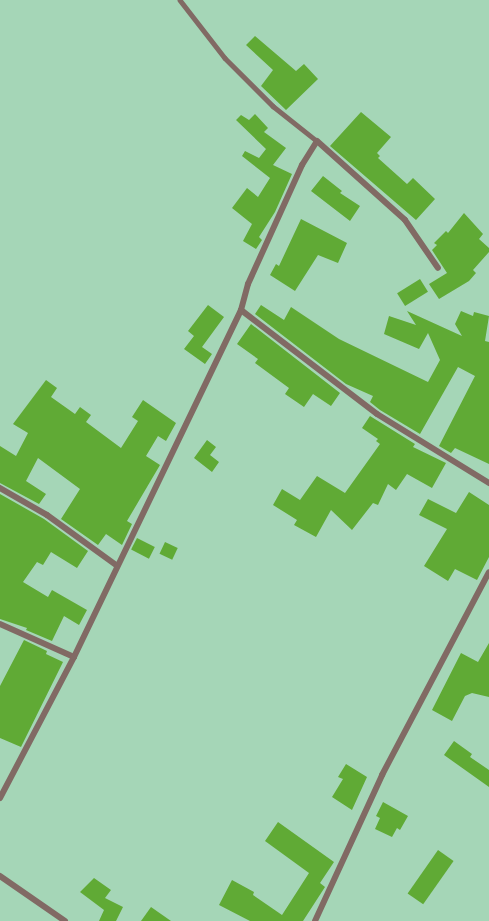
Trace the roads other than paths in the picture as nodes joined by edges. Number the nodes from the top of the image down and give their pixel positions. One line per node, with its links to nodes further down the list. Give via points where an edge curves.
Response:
1 (180, 0): 2 (lane, via 225,58 273,106)
2 (317, 141): 3 (street, via 405,220); 4 (street, via 302,165 248,284)
3 (438, 268)
4 (241, 310): 5 (street, via 377,414); 7 (street)
5 (489, 483)
6 (0, 488): 7 (street, via 47,515)
7 (116, 565): 10 (street)
8 (489, 572): 14 (street, via 382,776)
9 (0, 624): 10 (street)
10 (74, 657): 11 (street)
11 (0, 798)
12 (0, 876): 13 (street)
13 (65, 921)
14 (315, 921)

